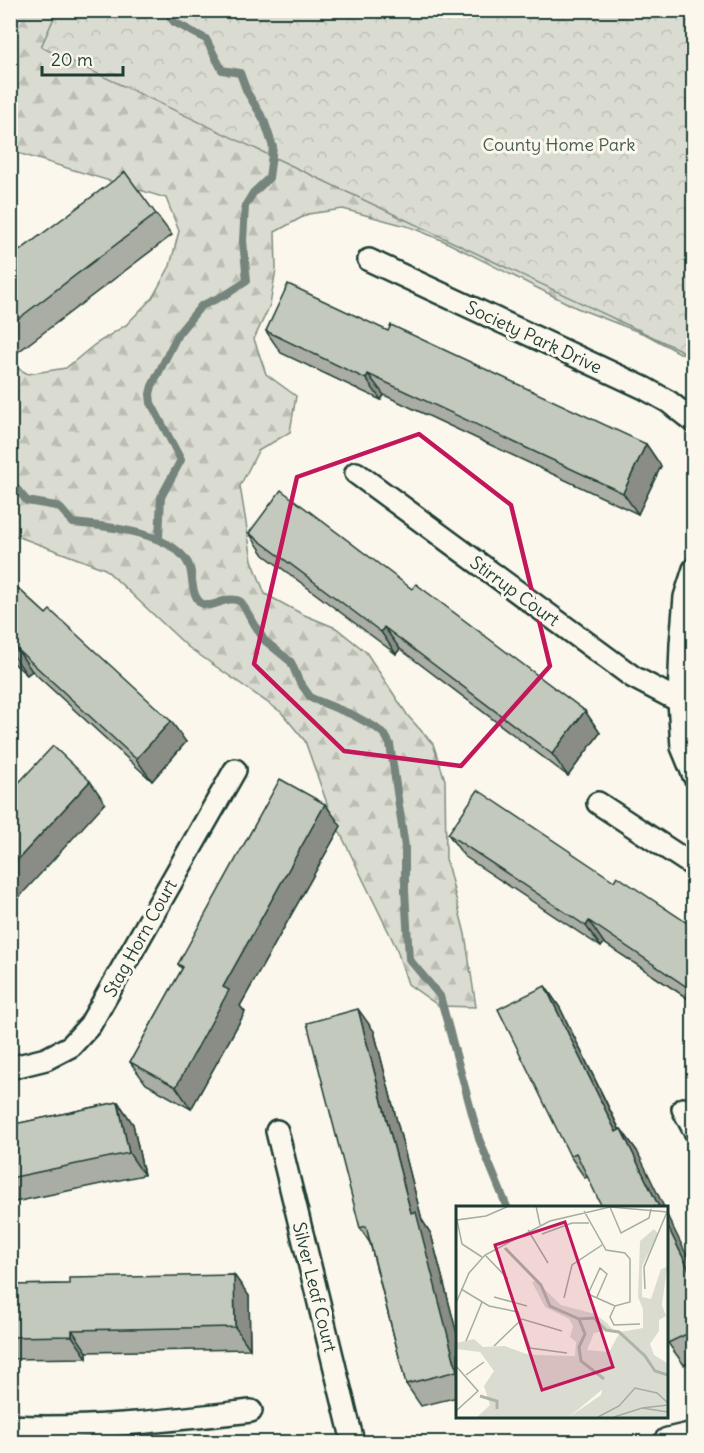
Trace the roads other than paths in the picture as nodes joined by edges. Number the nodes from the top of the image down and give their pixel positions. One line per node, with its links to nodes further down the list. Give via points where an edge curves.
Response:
1 (369, 260): 2 (street, Society Park Drive, via 644,388)
2 (693, 422)
3 (356, 473): 5 (street, Stirrup Court, via 633,677)
4 (693, 569): 5 (street, via 681,644)
5 (686, 698): 7 (street, via 682,747)
6 (235, 770): 10 (street, Stag Horn Court, via 90,1025 71,1046 46,1059)
7 (693, 776)
8 (598, 803): 9 (street)
9 (693, 866)
10 (10, 1068)
11 (683, 1109): 12 (street)
12 (693, 1130)
13 (277, 1131): 17 (street, Silver Leaf Court)
14 (251, 1411): 15 (street, via 155,1422)
15 (10, 1426)
16 (693, 1436): 18 (street)
17 (353, 1443)
18 (668, 1443)

